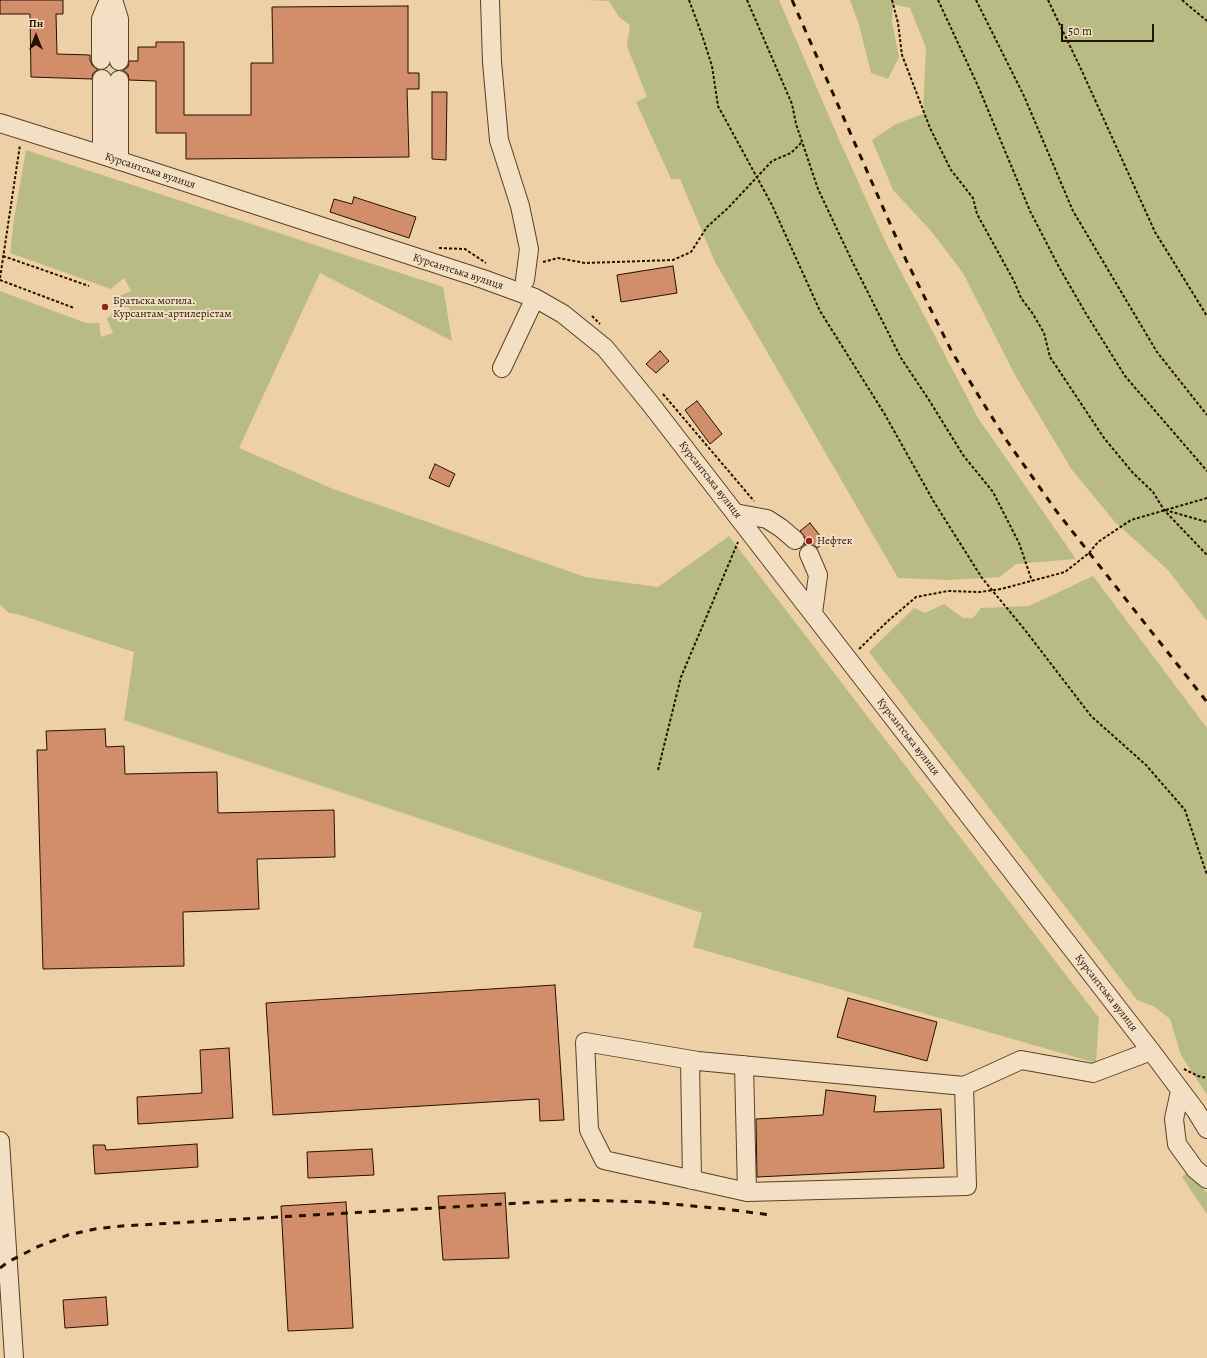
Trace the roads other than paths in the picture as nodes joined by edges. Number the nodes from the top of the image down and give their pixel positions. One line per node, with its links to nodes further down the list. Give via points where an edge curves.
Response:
1 (109, 0): 2 (street, via 101,19 110,61 119,20)
2 (113, 0)
3 (490, 0): 7 (street, via 492,62 500,140 520,206 529,249)
4 (0, 123): 5 (street, Курсантська вулиця)
5 (102, 155): 6 (street, Курсантська вулиця); 6 (street, via 110,79)
6 (119, 161): 8 (street, Курсантська вулиця)
7 (525, 273)
8 (535, 298): 9 (street); 10 (street, Курсантська вулиця, via 562,314 605,348)
9 (502, 368)
10 (740, 519): 11 (street, via 766,519); 13 (street, Курсантська вулиця)
11 (795, 540)
12 (809, 554): 13 (street, via 818,575)
13 (813, 613): 14 (street, Курсантська вулиця)
14 (1151, 1052): 17 (street, via 1094,1073 1021,1060); 18 (street, Курсантська вулиця)
15 (690, 1060): 16 (street); 22 (street); 22 (street, via 585,1042 589,1130 604,1160)
16 (744, 1065): 17 (street); 23 (street)
17 (964, 1086): 23 (street, via 967,1186)
18 (1180, 1091): 19 (street, Курсантська вулиця); 21 (street, via 1174,1119 1177,1144 1195,1169)
19 (1207, 1129)
20 (0, 1141): 24 (street)
21 (1207, 1179)
22 (692, 1180): 23 (street)
23 (747, 1192)
24 (14, 1358)

